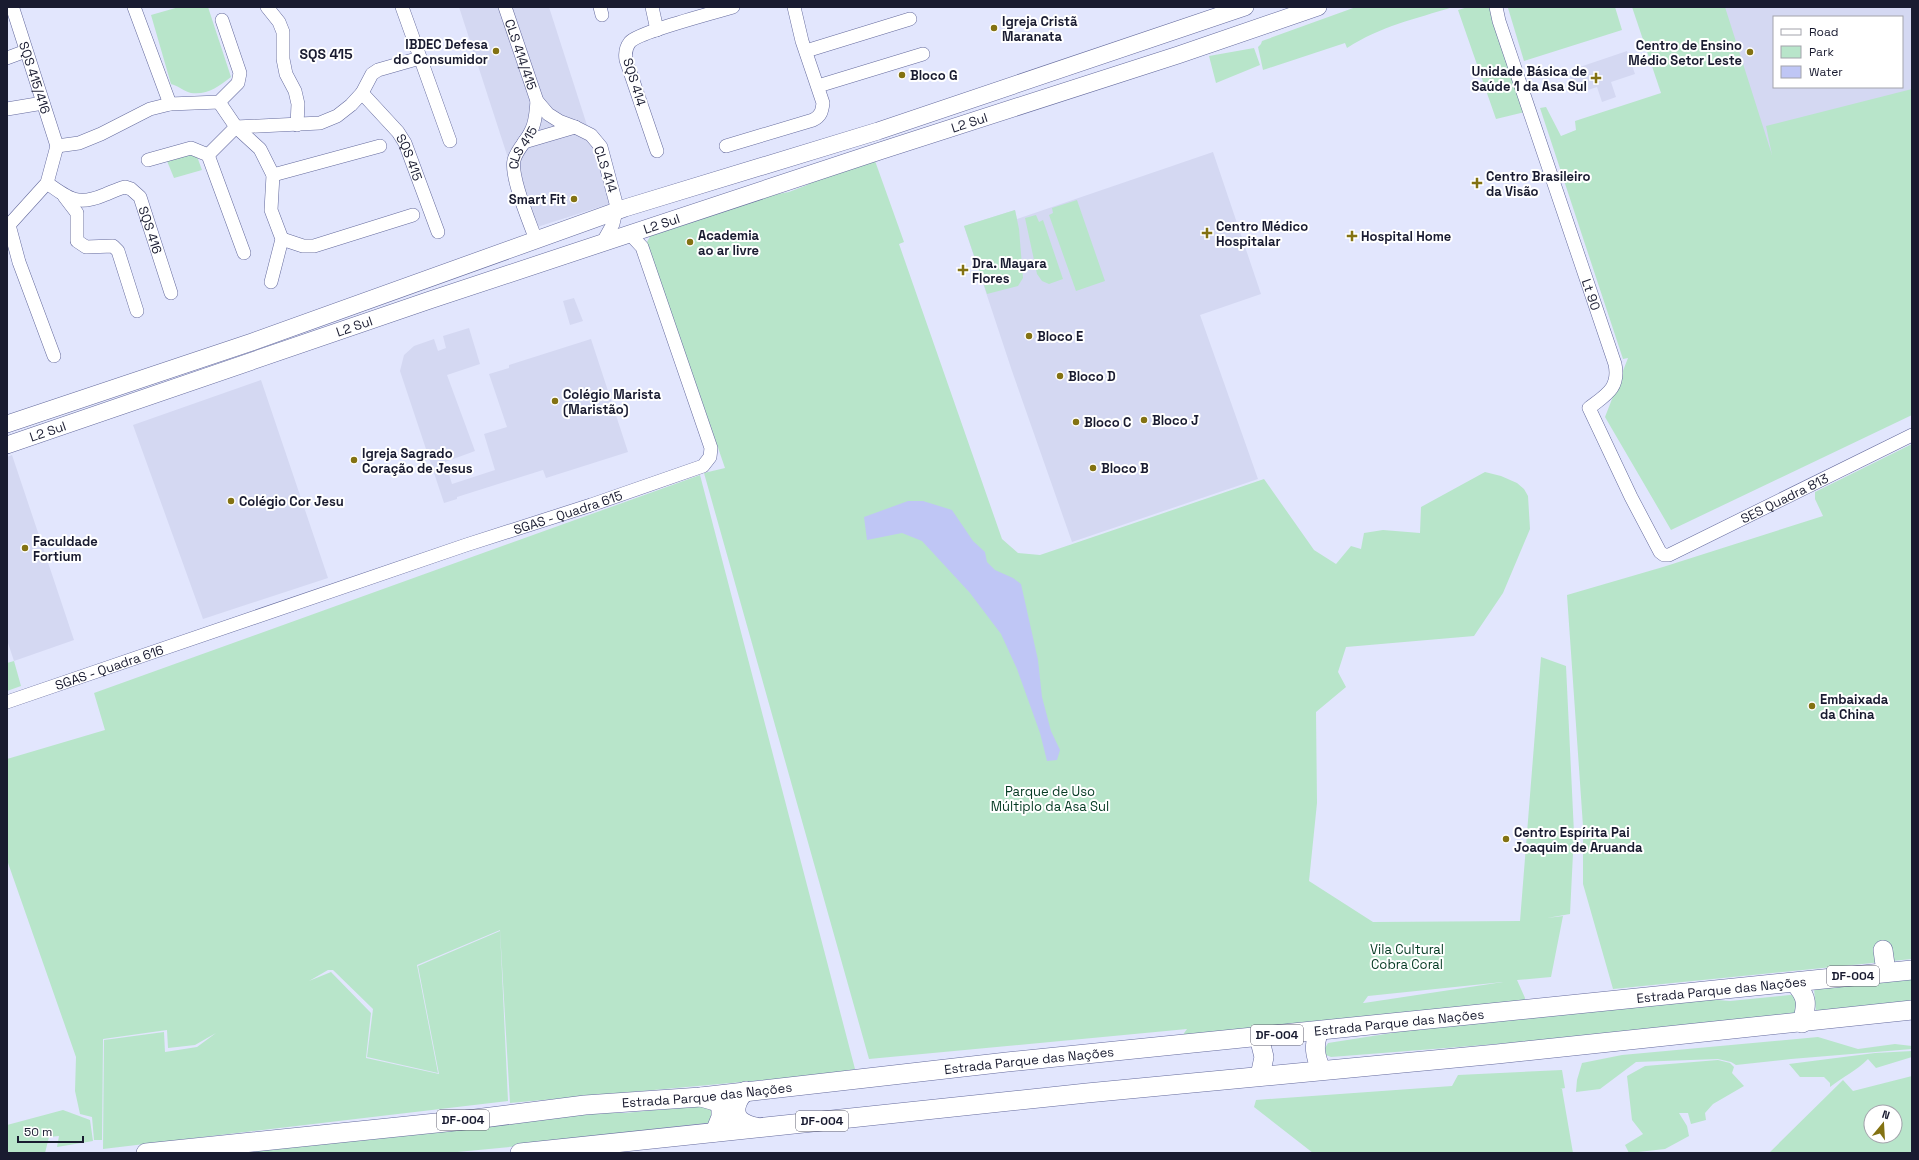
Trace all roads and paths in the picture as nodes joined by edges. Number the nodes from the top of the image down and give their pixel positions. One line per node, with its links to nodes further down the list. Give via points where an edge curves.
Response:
1 (134, 7): 27 (street)
2 (267, 7): 29 (street, via 279,22 282,32 286,74 295,91 298,104)
3 (402, 7): 21 (street)
4 (505, 7): 24 (street, CLS 414/415)
5 (652, 7): 16 (street)
6 (734, 7): 16 (street, SQS 414)
7 (794, 7): 18 (street)
8 (1245, 7): 42 (main road, L2 Sul, via 878,131)
9 (1318, 7): 45 (main road, L2 Sul)
10 (1490, 7): 15 (street, Lt 90)
11 (1496, 7): 15 (street, Lt 90)
12 (13, 9): 17 (street, SQS 415/416)
13 (910, 19): 18 (street)
14 (222, 20): 25 (street, via 240,73 238,83)
15 (1499, 21): 65 (street, Lt 90, via 1615,364 1617,377 1613,386 1589,408)
16 (657, 30): 37 (street, SQS 414, via 630,42 625,56)
17 (26, 51): 20 (street); 26 (street, SQS 415/416)
18 (806, 51): 22 (street)
19 (923, 54): 22 (street)
20 (7, 58)
21 (420, 58): 23 (street, via 378,70 372,74); 32 (street)
22 (818, 86): 36 (street, via 823,103 818,117)
23 (362, 93): 29 (street, via 337,116 320,122); 49 (street, SQS 415, via 405,143)
24 (537, 101): 30 (street, CLS 414, via 558,121); 33 (street, CLS 415, via 535,120)
25 (219, 102): 27 (street); 31 (street)
26 (43, 103): 28 (street); 34 (street, SQS 415/416)
27 (170, 104): 34 (street, via 150,110 79,143)
28 (7, 109)
29 (297, 125): 31 (street)
30 (575, 127): 33 (street); 44 (street, CLS 414, via 591,135 601,147)
31 (236, 128): 38 (street); 40 (street, via 260,149)
32 (450, 141)
33 (524, 142): 52 (street, CLS 415, via 514,161 514,174)
34 (57, 146): 41 (street)
35 (380, 146): 40 (street, SQS 415)
36 (726, 146)
37 (657, 151)
38 (208, 155): 39 (street, via 191,148); 55 (street)
39 (148, 160)
40 (273, 175): 51 (street, via 271,210)
41 (47, 183): 43 (street, SQS 416); 47 (street)
42 (685, 190): 44 (main road, L2 Sul); 45 (main road, via 691,195)
43 (64, 196): 59 (street, SQS 416, via 75,201 83,201 125,187 137,193); 60 (street, via 77,213 77,242 86,246 113,246 118,251)
44 (617, 211): 52 (main road, L2 Sul); 53 (street, CLS 414)
45 (692, 213): 48 (main road, L2 Sul)
46 (413, 215): 51 (street, via 314,246 303,246)
47 (8, 225): 61 (street)
48 (648, 228): 50 (main road, L2 Sul); 54 (street)
49 (438, 232)
50 (630, 234): 53 (main road, L2 Sul); 54 (street, SGAS - Quadra 615)
51 (282, 239): 57 (street)
52 (536, 240): 56 (main road, L2 Sul)
53 (603, 242): 58 (main road, L2 Sul)
54 (642, 247): 66 (street, SGAS - Quadra 615, via 711,448 710,457 703,466)
55 (244, 253)
56 (467, 266): 58 (main road, via 466,277); 62 (main road, L2 Sul, via 252,342)
57 (271, 282)
58 (472, 287): 64 (main road, L2 Sul)
59 (171, 293)
60 (137, 311)
61 (54, 356)
62 (7, 424)
63 (1912, 435): 65 (street, SES Quadra 813, via 1669,555)
64 (7, 445)
65 (1658, 551)
66 (212, 633): 67 (street, SGAS - Quadra 616)
67 (7, 702)
68 (1883, 950): 70 (highway)
69 (1912, 970): 70 (highway, Estrada Parque das Nações / DF-004)
70 (1886, 972): 71 (highway, Estrada Parque das Nações / DF-004)
71 (1795, 983): 73 (highway, via 1805,997 1806,1007); 74 (highway, Estrada Parque das Nações / DF-004)
72 (1912, 1010): 73 (highway, DF-004)
73 (1802, 1023): 76 (highway, DF-004)
74 (1319, 1031): 75 (highway, Estrada Parque das Nações / DF-004); 76 (highway, via 1314,1050)
75 (1258, 1037): 77 (highway, via 1264,1057); 78 (highway, Estrada Parque das Nações / DF-004)
76 (1321, 1070): 77 (highway, DF-004)
77 (1260, 1076): 80 (highway, DF-004)
78 (746, 1091): 79 (highway, Estrada Parque das Nações / DF-004); 80 (highway, via 737,1103 737,1115 740,1121)
79 (702, 1097): 81 (highway, via 721,1106 721,1117); 82 (highway, Estrada Parque das Nações / DF-004, via 585,1105)
80 (756, 1127): 81 (highway, DF-004)
81 (715, 1132): 83 (highway, DF-004)
82 (146, 1153)
83 (520, 1153)

